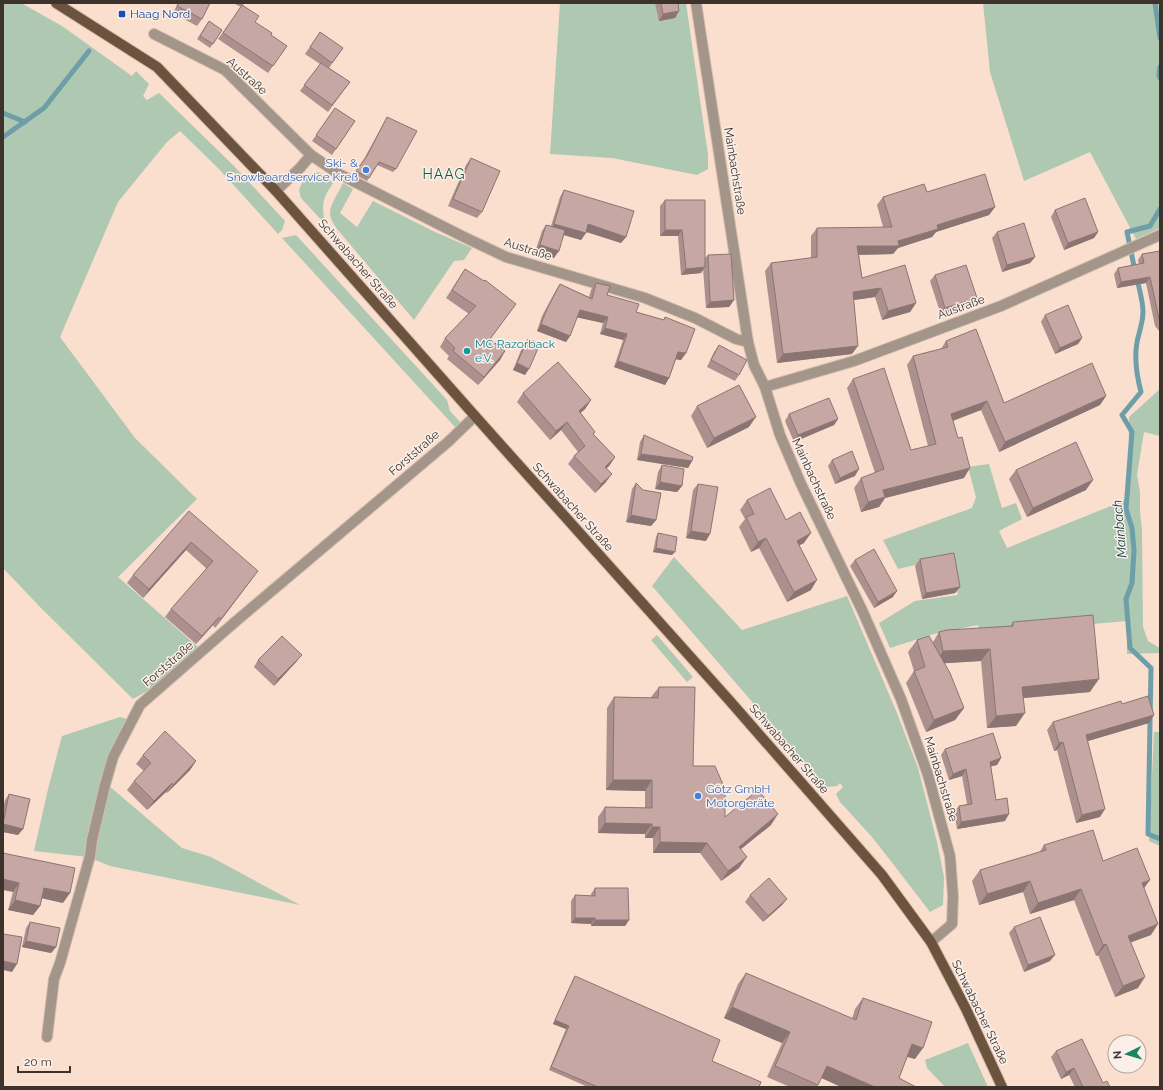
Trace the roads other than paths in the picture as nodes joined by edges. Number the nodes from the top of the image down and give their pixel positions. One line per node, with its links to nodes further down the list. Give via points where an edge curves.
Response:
1 (56, 3): 5 (main road, Schwabacher Straße, via 157,68)
2 (696, 3): 7 (street, Mainbachstraße)
3 (154, 34): 4 (street, Austraße, via 225,70)
4 (311, 155): 5 (street); 7 (street, Austraße, via 339,174 506,257 645,298)
5 (276, 191): 9 (main road, Schwabacher Straße)
6 (1160, 235): 8 (street, Austraße, via 1001,306 854,361)
7 (748, 342): 8 (street, Mainbachstraße, via 754,365)
8 (765, 388): 10 (street, Mainbachstraße, via 780,435 801,484 862,610 901,699 928,775 950,856 953,896 952,924)
9 (475, 416): 10 (main road, Schwabacher Straße, via 882,875); 11 (street, Forststraße, via 448,442 140,705 113,757 105,785 90,856 54,978)
10 (930, 942): 12 (main road, Schwabacher Straße, via 966,1009)
11 (47, 1037)
12 (1002, 1087)

